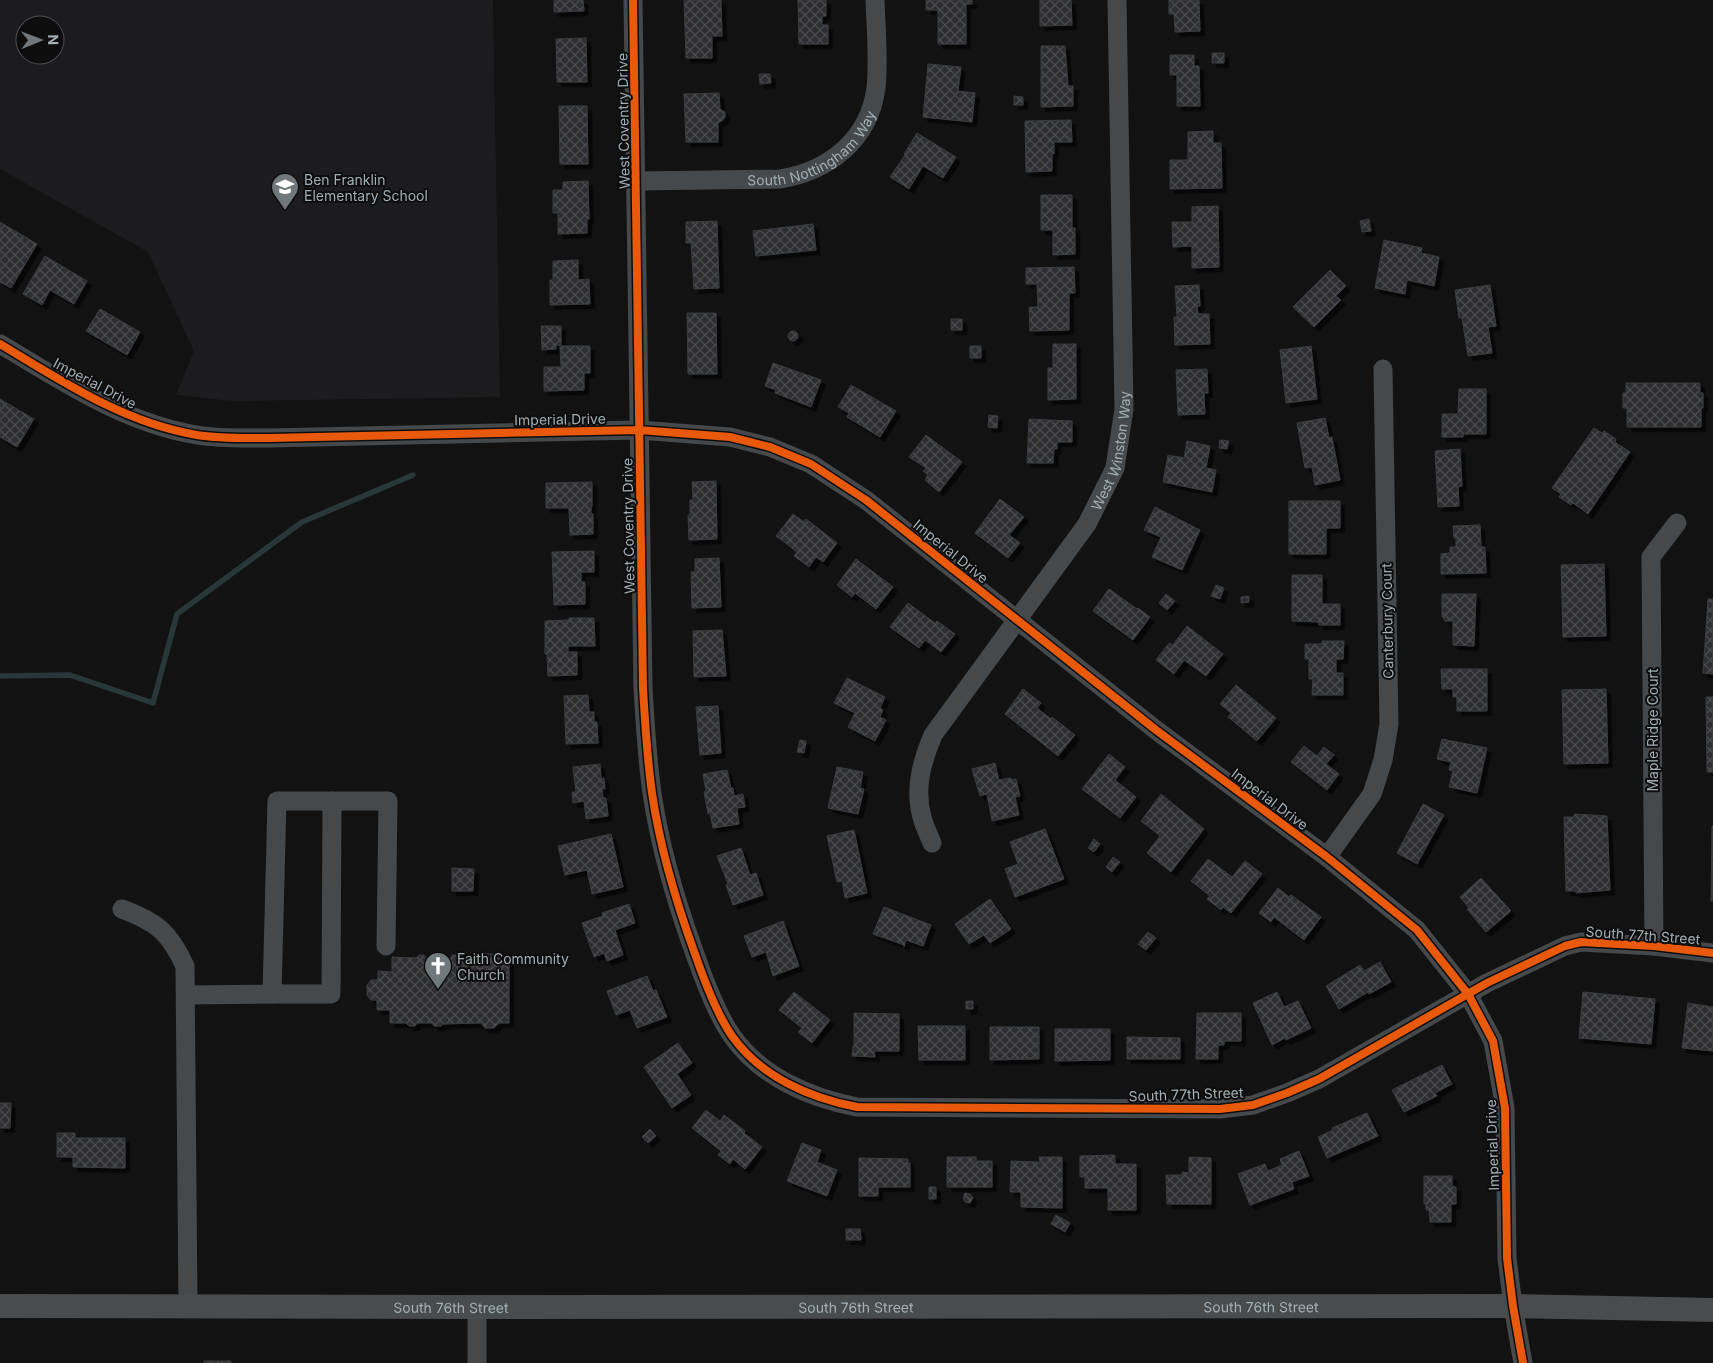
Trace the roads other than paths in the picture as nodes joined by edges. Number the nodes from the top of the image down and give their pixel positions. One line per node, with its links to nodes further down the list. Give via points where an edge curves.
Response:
1 (633, 0): 4 (street, West Coventry Drive)
2 (875, 0): 4 (street, South Nottingham Way, via 874,100 862,128 842,152 816,170 780,179)
3 (1117, 0): 9 (street, West Winston Way, via 1124,409 1115,468 1087,524)
4 (637, 181): 7 (street, West Coventry Drive)
5 (0, 344): 7 (street, Imperial Drive, via 131,417 222,439)
6 (1383, 369): 12 (street, Canterbury Court, via 1389,724 1383,760 1372,794)
7 (639, 430): 9 (street, Imperial Drive, via 730,437 770,447 811,464 866,500); 20 (street, West Coventry Drive, via 643,688 652,795 680,911 702,975)
8 (1677, 523): 15 (street, Maple Ridge Court, via 1651,557)
9 (1017, 621): 11 (street, West Winston Way, via 933,735 925,754 919,791 922,817); 12 (street, Imperial Drive, via 1156,730)
10 (332, 801): 14 (street, via 388,801); 17 (street, via 277,801); 17 (street, via 331,994)
11 (932, 843)
12 (1327, 857): 18 (street, Imperial Drive, via 1418,930)
13 (122, 909): 19 (street, via 147,918 176,948 185,966)
14 (386, 946)
15 (1654, 946): 16 (street, South 77th Street); 18 (street, South 77th Street, via 1582,942 1565,946)
16 (1713, 953)
17 (272, 994): 19 (street)
18 (1468, 994): 20 (street, South 77th Street, via 1287,1093 1253,1105 1220,1109 857,1107 798,1090 762,1067); 23 (street, Imperial Drive, via 1493,1041 1505,1108 1507,1258)
19 (186, 995): 22 (street)
20 (732, 1037)
21 (0, 1306): 22 (main road, South 76th Street)
22 (188, 1306): 24 (main road, South 76th Street)
23 (1513, 1306): 24 (main road, South 76th Street); 25 (main road, South 76th Street); 27 (street, Imperial Drive)
24 (477, 1307): 26 (street)
25 (1713, 1310)
26 (477, 1363)
27 (1523, 1363)

